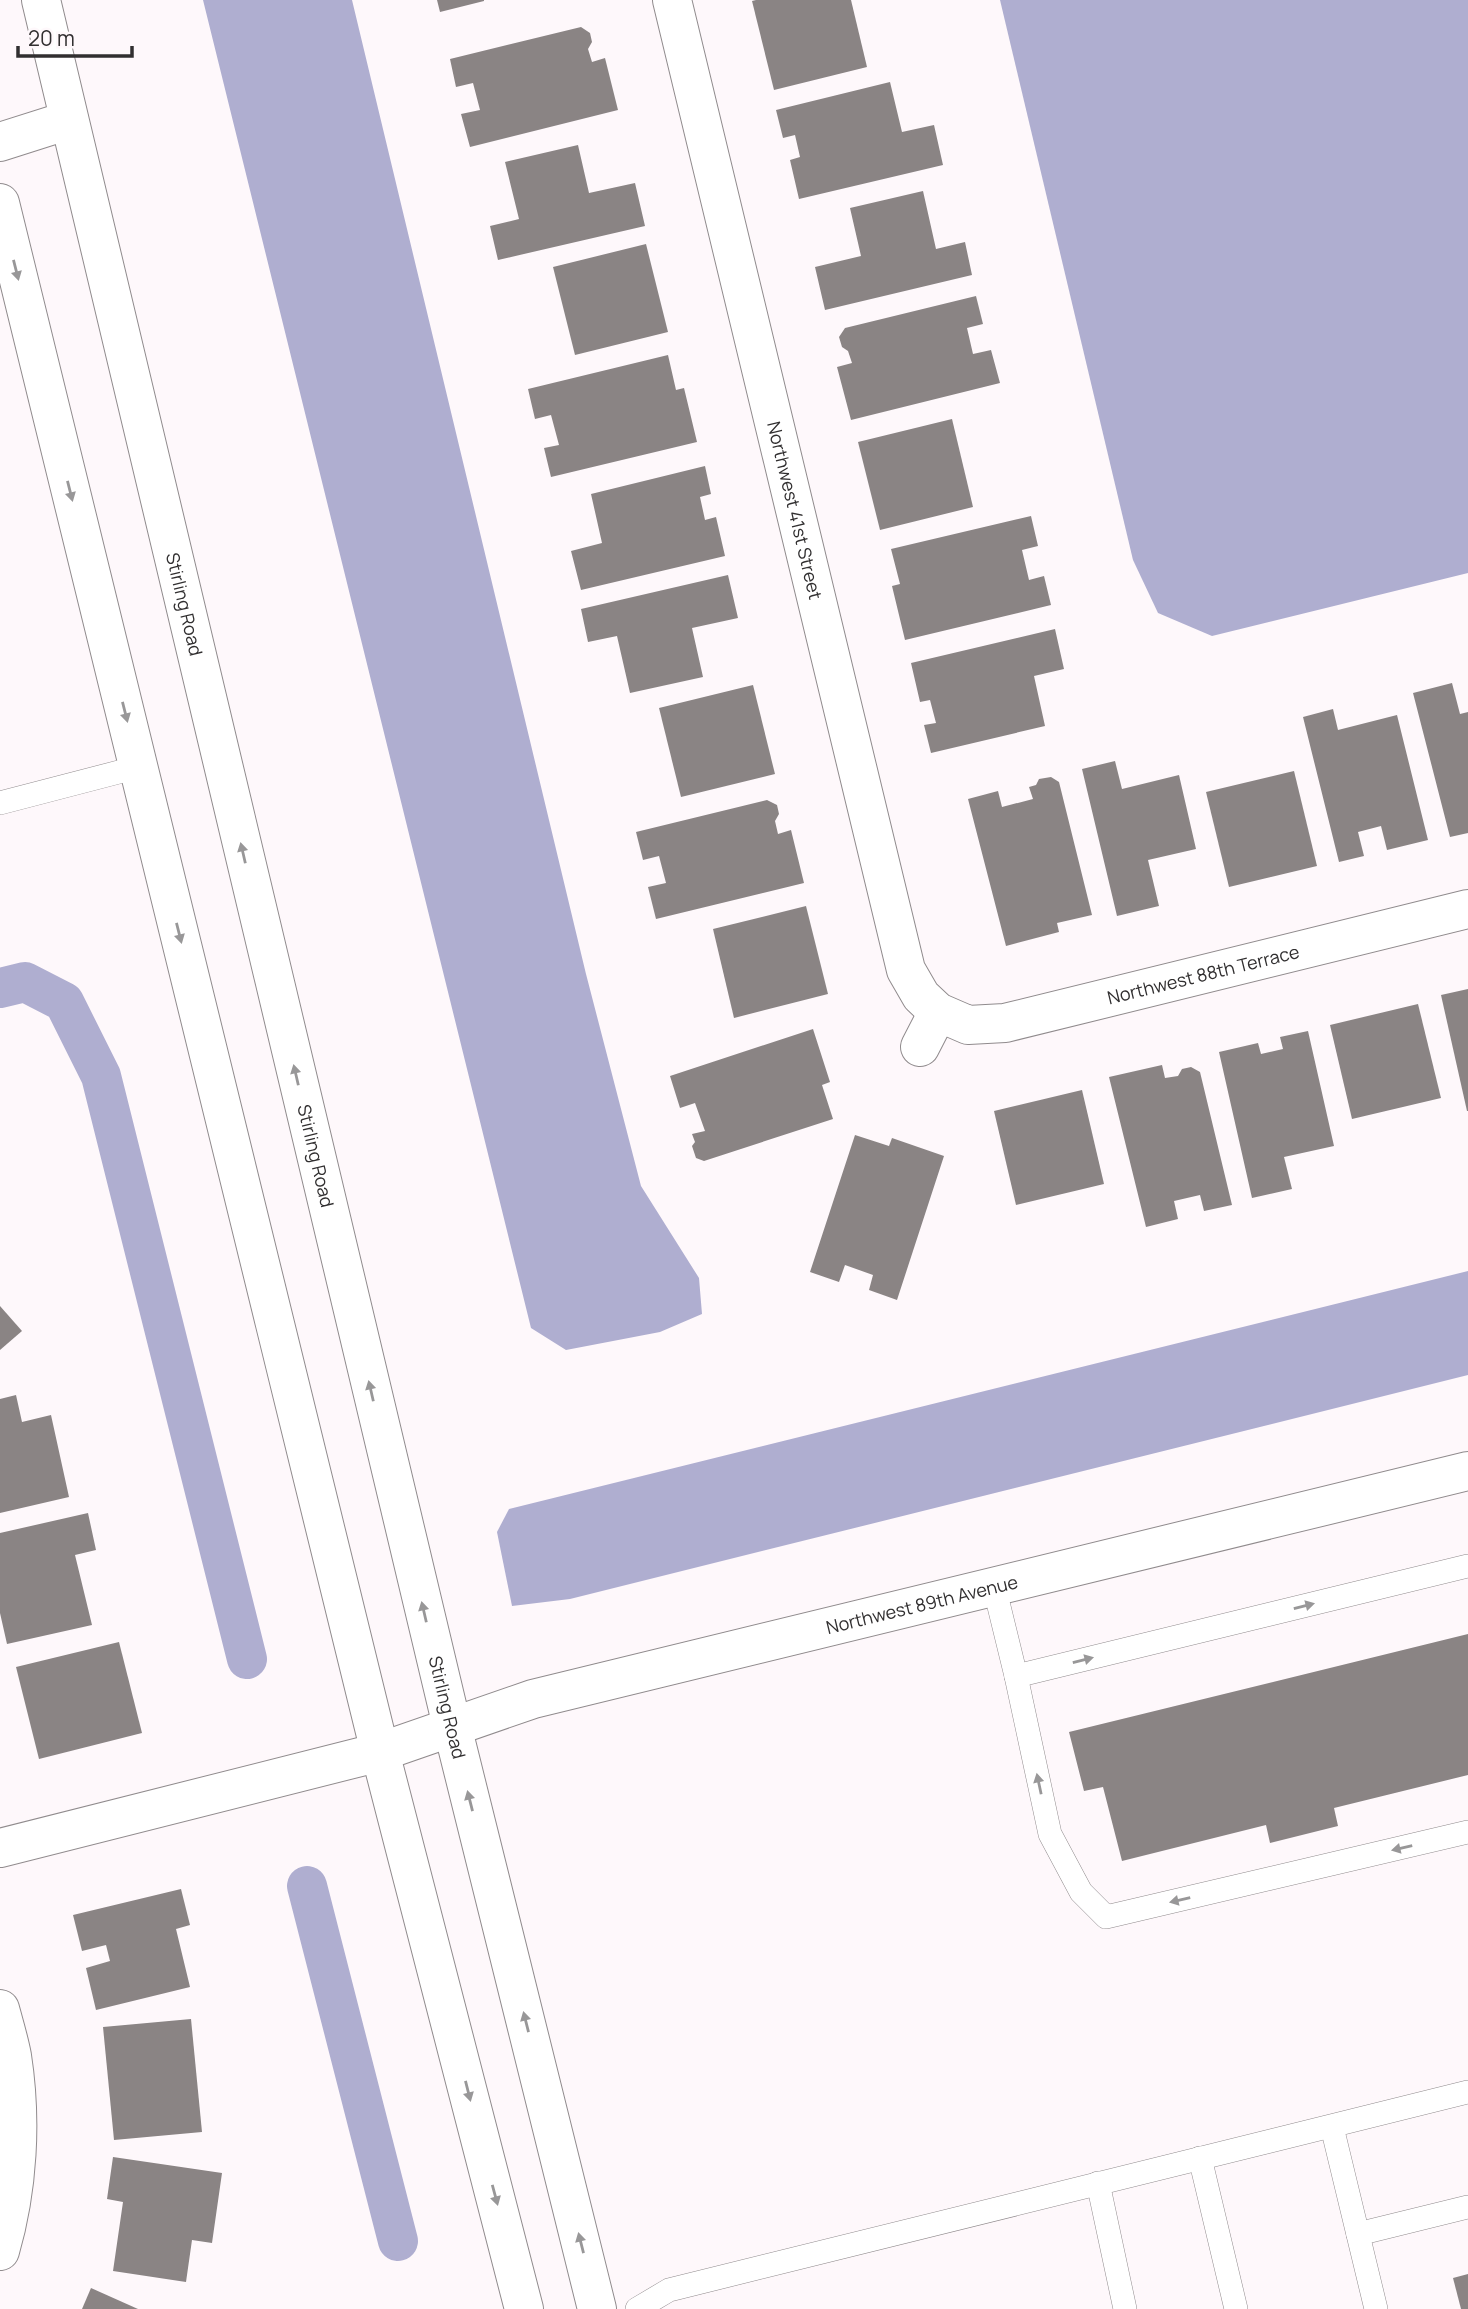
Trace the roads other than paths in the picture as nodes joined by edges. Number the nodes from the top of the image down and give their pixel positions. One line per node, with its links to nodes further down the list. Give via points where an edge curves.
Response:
1 (41, 0): 3 (main road, Stirling Road)
2 (672, 0): 9 (main road, Northwest 41st Street, via 906,970 920,996)
3 (69, 120): 4 (main road); 15 (main road, Stirling Road, one-way to 3)
4 (0, 142)
5 (0, 203): 6 (main road, one-way to 6)
6 (138, 767): 7 (lane); 16 (main road, one-way to 16)
7 (0, 803)
8 (1468, 909): 9 (main road, Northwest 88th Terrace, via 1005,1023 968,1025)
9 (938, 1012): 10 (main road)
10 (920, 1047)
11 (1468, 1471): 13 (main road, Northwest 89th Avenue)
12 (1468, 1566): 14 (lane, one-way to 12)
13 (994, 1586): 14 (lane); 15 (main road, Northwest 89th Avenue, via 533,1699)
14 (1016, 1676): 17 (lane, one-way to 14, via 1107,1917 1081,1892 1050,1834)
15 (452, 1726): 16 (main road, Northwest 89th Avenue); 28 (main road, Stirling Road, one-way to 15)
16 (380, 1752): 18 (main road, Northwest 89th Avenue); 27 (main road, one-way to 27)
17 (1468, 1832)
18 (0, 1848)
19 (0, 2009): 26 (main road, via 12,2056 17,2115 15,2173)
20 (1468, 2092): 21 (lane)
21 (1332, 2127): 22 (lane); 25 (lane)
22 (1200, 2158): 23 (lane); 31 (lane)
23 (1098, 2183): 29 (lane, via 669,2290); 30 (lane)
24 (1468, 2207): 25 (lane)
25 (1358, 2234): 32 (lane)
26 (0, 2251)
27 (524, 2309)
28 (597, 2309)
29 (637, 2309)
30 (1125, 2309)
31 (1236, 2309)
32 (1376, 2309)

